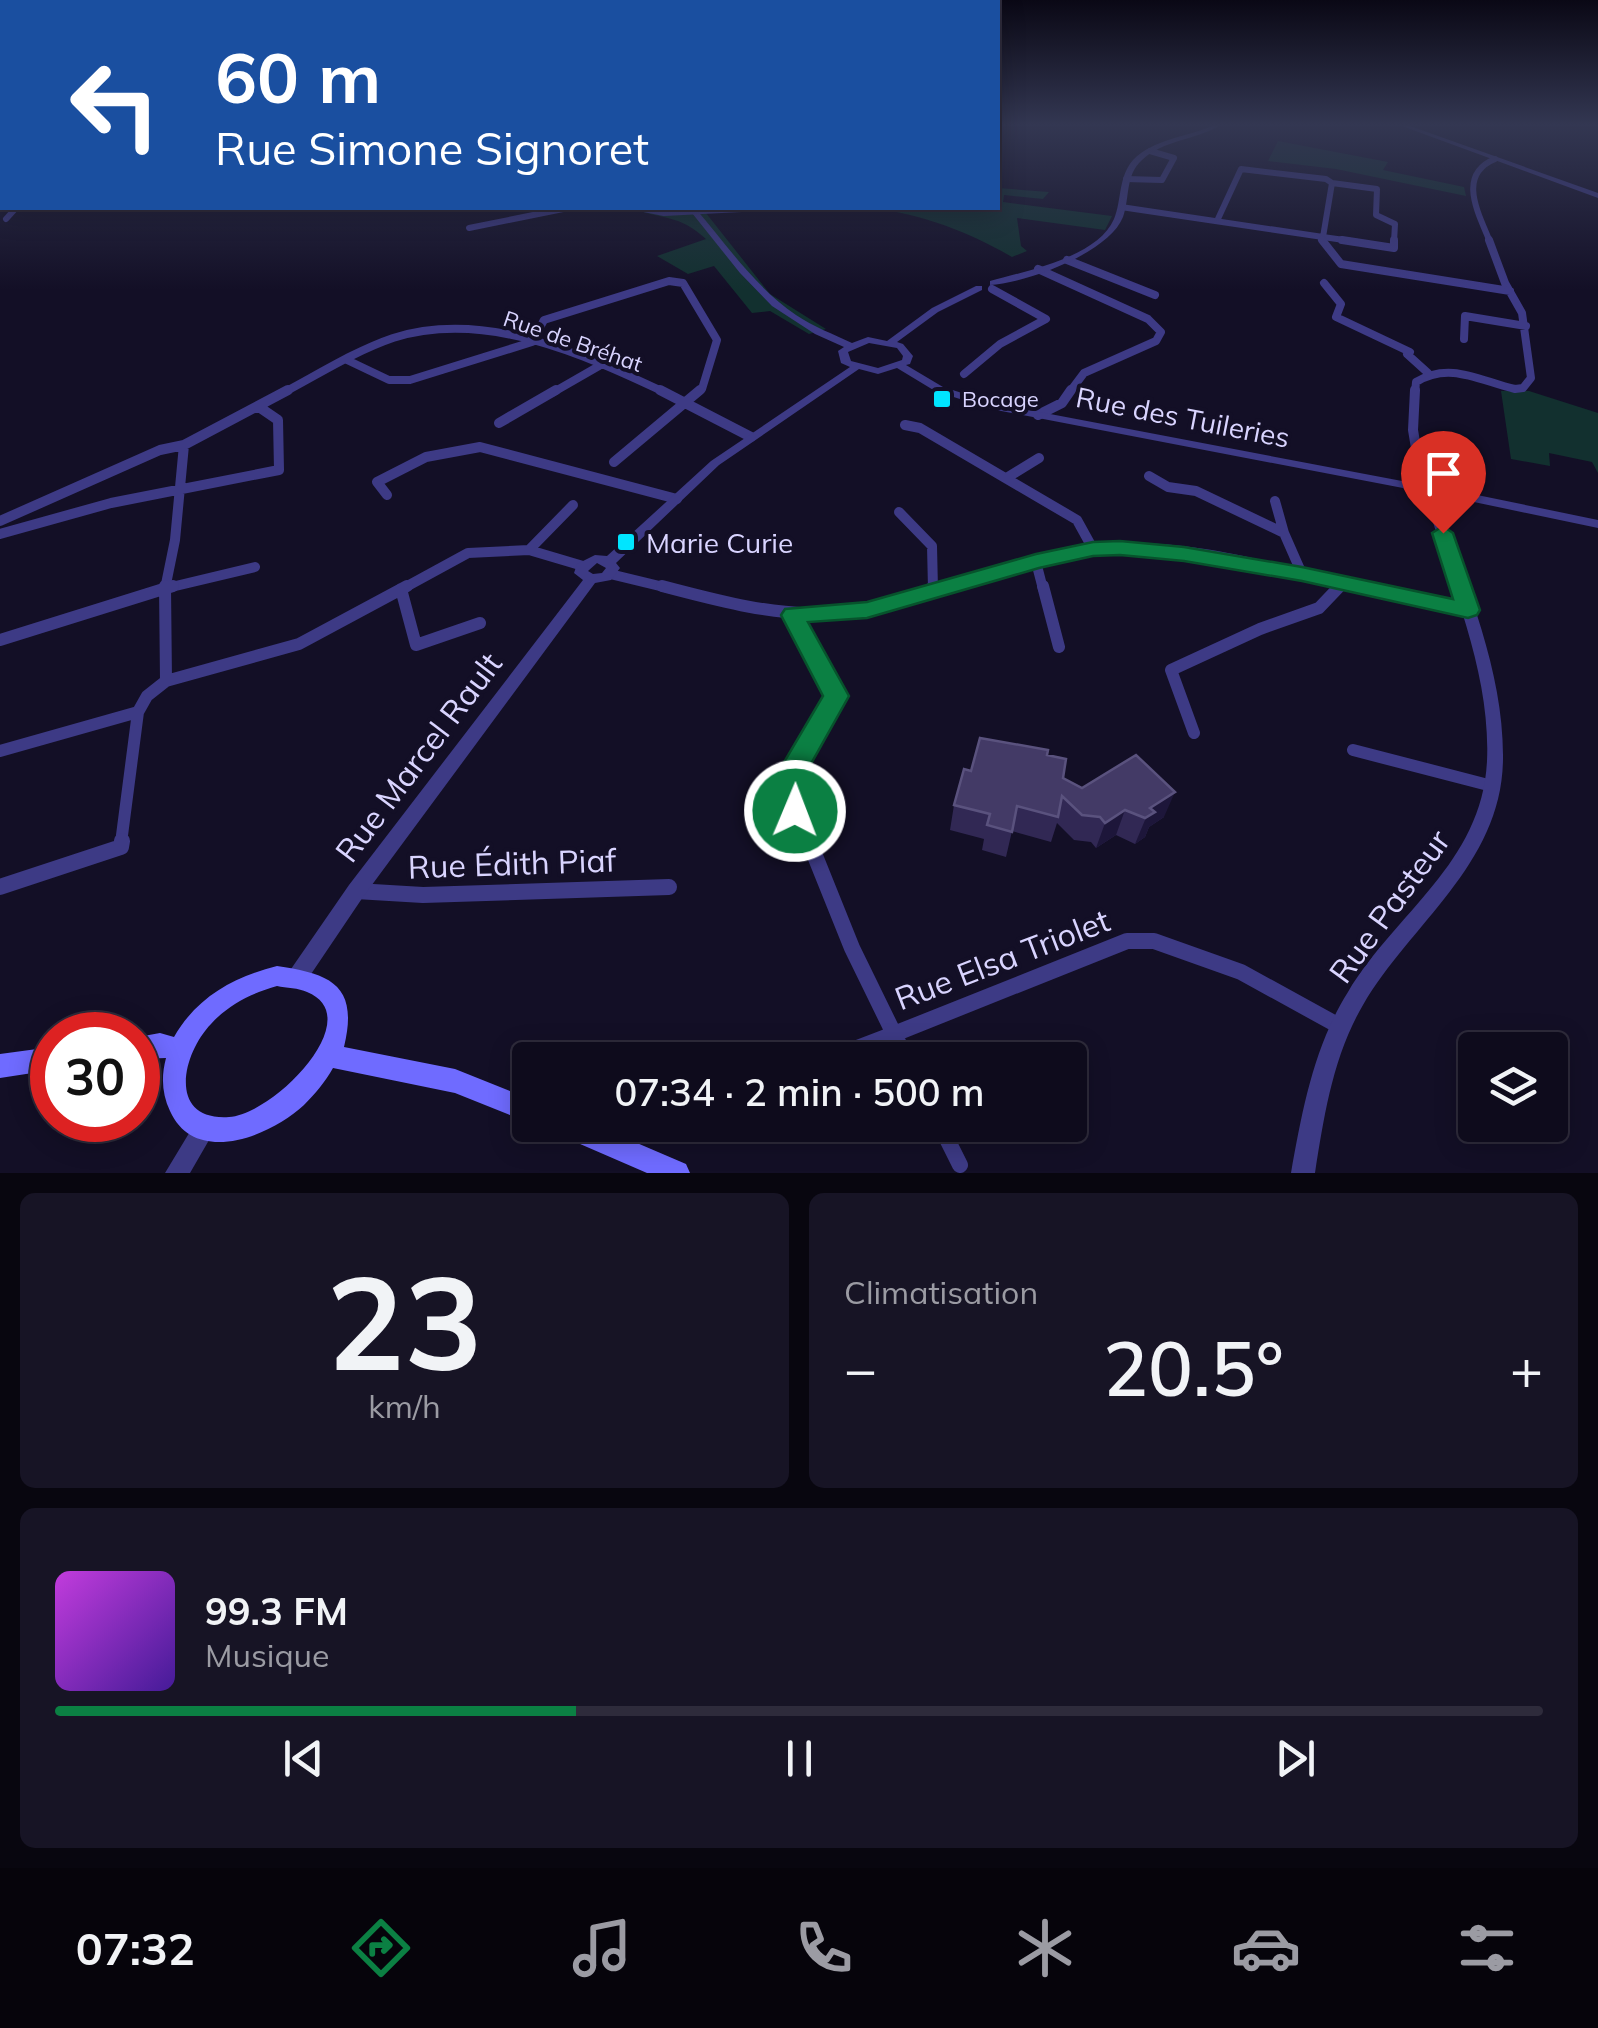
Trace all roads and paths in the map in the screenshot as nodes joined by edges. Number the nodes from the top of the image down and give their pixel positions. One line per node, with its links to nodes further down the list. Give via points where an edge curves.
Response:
1 (1126, 181): 8 (street)
2 (1236, 181): 14 (street)
3 (1329, 181): 6 (street)
4 (1472, 181): 21 (street)
5 (1556, 181): 7 (street)
6 (1332, 183): 16 (street); 16 (street, via 1378,189 1376,214 1395,224 1394,248)
7 (1598, 196)
8 (1121, 207): 14 (street); 17 (street, via 1110,233)
9 (14, 210): 13 (street)
10 (558, 210): 15 (street)
11 (646, 210): 12 (street)
12 (694, 210): 27 (street, via 763,297)
13 (6, 219)
14 (1217, 221): 16 (street)
15 (469, 228)
16 (1324, 237): 21 (street, via 1341,264)
17 (1066, 260): 18 (street); 22 (street)
18 (1038, 270): 20 (street); 35 (street, via 1148,318 1161,332 1156,341 1084,373)
19 (1324, 283): 32 (street, via 1341,304 1336,316 1410,352)
20 (993, 286): 26 (street, via 979,282); 33 (street, via 1046,319 1010,337)
21 (1510, 290): 23 (street)
22 (1156, 295)
23 (1526, 326): 24 (street, via 1465,316); 32 (street, via 1531,378 1522,388 1462,372)
24 (1464, 339)
25 (532, 342): 28 (street, Rue de Bréhat, via 480,330 429,329); 28 (street, via 410,380 390,380); 29 (street, Rue de Bréhat); 34 (street, via 544,320 682,283 717,340 702,389)
26 (890, 342): 27 (street); 30 (street, via 908,356)
27 (848, 346): 31 (street, via 842,357)
28 (347, 360): 36 (street, Rue de Bréhat)
29 (599, 366): 34 (street, Rue de Bréhat); 38 (street)
30 (900, 366): 31 (street, via 878,372); 37 (street, Rue des Tuileries, via 950,394)
31 (855, 368): 41 (street)
32 (1428, 373): 47 (street, via 1414,390)
33 (964, 374)
34 (683, 404): 41 (street, Rue de Bréhat); 44 (street)
35 (1062, 404): 37 (street); 39 (street)
36 (258, 407): 42 (street, Rue de Bréhat); 49 (street, via 278,420 280,470)
37 (1038, 415): 39 (street, Rue des Tuileries)
38 (499, 422)
39 (1077, 422): 48 (street, Rue des Tuileries)
40 (905, 424): 46 (street)
41 (752, 437): 52 (street)
42 (184, 445): 49 (street); 56 (street, Rue de Bréhat)
43 (1039, 458): 46 (street)
44 (614, 462)
45 (1149, 476): 58 (street)
46 (1008, 477): 60 (street, via 1077,520)
47 (1421, 478): 48 (street); 51 (street, via 1440,484)
48 (1406, 485): 51 (street, Rue des Tuileries, via 1413,493)
49 (179, 490): 59 (street); 68 (street)
50 (387, 495): 52 (street, via 377,482 386,474 480,447)
51 (1439, 495): 57 (street); 71 (street, Rue Pasteur)
52 (677, 499): 64 (street)
53 (1275, 501): 58 (street)
54 (573, 505): 61 (street)
55 (899, 512): 70 (street, via 932,546)
56 (0, 521)
57 (1598, 524)
58 (1284, 533): 66 (street)
59 (0, 534)
60 (1093, 549): 62 (street); 66 (street, via 1184,554)
61 (529, 550): 65 (street); 69 (street, via 468,553)
62 (1036, 562): 70 (street); 75 (street)
63 (255, 566): 68 (street)
64 (610, 568): 65 (street, via 594,559); 72 (street)
65 (587, 573): 84 (street, Rue Marcel Rault)
66 (1302, 574): 67 (street)
67 (1342, 584): 71 (street); 78 (street, via 1320,608 1172,670)
68 (164, 588): 74 (street); 76 (street)
69 (401, 589): 73 (street, via 416,645); 76 (street, via 299,644)
70 (932, 592): 72 (street, via 867,610)
71 (1468, 610): 81 (street, Rue Pasteur, via 1482,646 1492,708)
72 (793, 615): 87 (street, Rue Elsa Triolet, via 836,696 784,786)
73 (480, 624)
74 (0, 640)
75 (1059, 647)
76 (166, 681): 77 (street)
77 (138, 712): 79 (street); 83 (street, via 121,848)
78 (1194, 733)
79 (0, 750)
80 (1353, 750): 81 (street)
81 (1492, 786): 86 (street, Rue Pasteur, via 1468,854 1367,980)
82 (669, 886): 84 (street, Rue Édith Piaf, via 423,896)
83 (0, 887)
84 (356, 891): 85 (street, Rue Marcel Rault)
85 (298, 976): 91 (main road, via 254,981 232,992 192,1028); 92 (main road, via 330,994 337,1032)
86 (1341, 1027): 87 (street, Rue Elsa Triolet, via 1241,972 1154,941 1127,942); 102 (street, Rue Pasteur, via 1325,1065)
87 (894, 1034): 88 (street); 89 (street)
88 (873, 1042)
89 (898, 1042)
90 (160, 1045): 91 (main road)
91 (180, 1050): 96 (main road, via 174,1099 185,1117)
92 (330, 1056): 95 (main road, via 455,1081); 96 (main road, via 290,1105 261,1122)
93 (30, 1061): 94 (main road)
94 (0, 1066)
95 (512, 1103)
96 (205, 1128): 100 (street)
97 (605, 1142): 101 (main road)
98 (948, 1142): 99 (street)
99 (960, 1165)
100 (177, 1173)
101 (676, 1173)
102 (1302, 1173)

